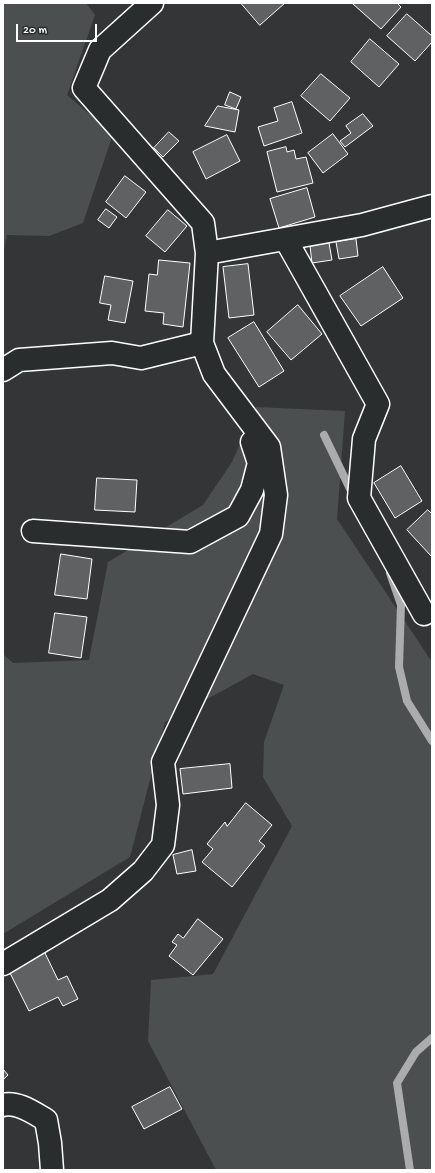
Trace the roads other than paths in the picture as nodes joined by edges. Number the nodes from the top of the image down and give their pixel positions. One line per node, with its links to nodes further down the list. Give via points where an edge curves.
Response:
1 (152, 3): 4 (street, via 100,50 84,88 203,223)
2 (432, 206): 3 (street, via 362,225)
3 (286, 240): 4 (street); 9 (street, via 378,404 364,439 360,498)
4 (207, 253): 5 (street)
5 (202, 343): 6 (street, via 141,358 112,353 19,360); 7 (street, via 214,374)
6 (3, 370)
7 (243, 412): 8 (street, via 259,463 252,490 238,516 190,542); 10 (street, via 269,447 276,495 271,534 163,762 168,805 163,845 143,871 110,900)
8 (33, 531)
9 (424, 614)
10 (3, 964)
11 (3, 1105): 12 (street, via 10,1103 46,1120)
12 (52, 1170)

